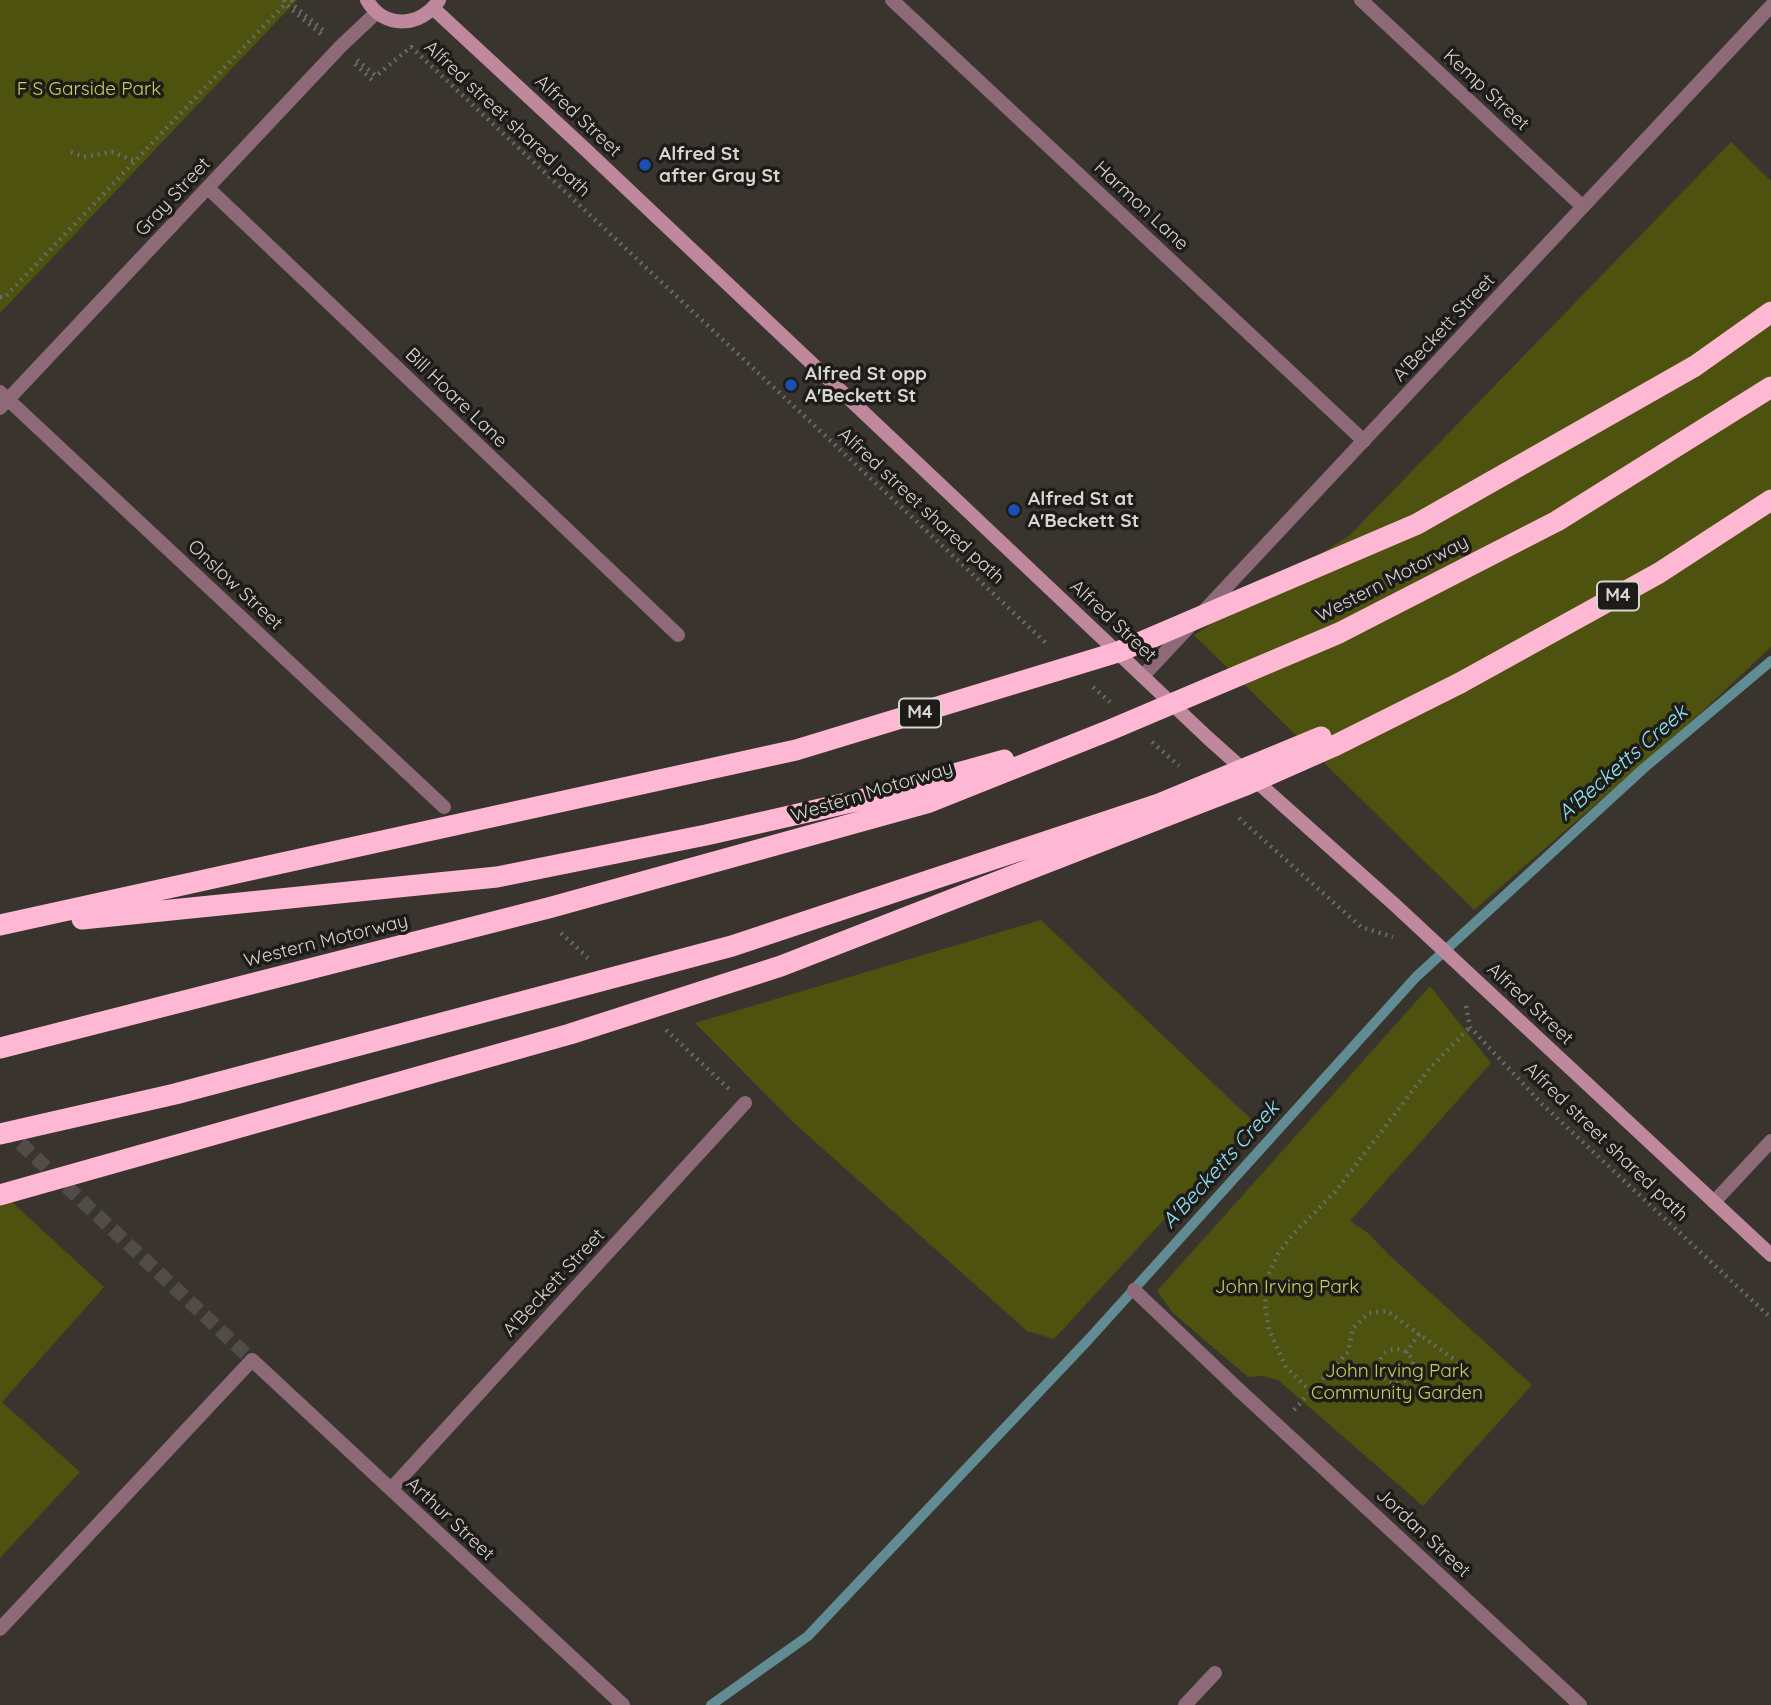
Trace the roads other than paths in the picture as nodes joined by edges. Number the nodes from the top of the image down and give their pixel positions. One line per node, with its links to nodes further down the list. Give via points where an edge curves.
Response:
1 (367, 0): 6 (street)
2 (892, 0): 12 (street, Harmon Lane)
3 (1361, 0): 8 (street, Kemp Street)
4 (437, 4): 6 (street, via 424,17 399,22); 15 (street, Alfred Street)
5 (1771, 6): 8 (street, A'Beckett Street)
6 (376, 13): 7 (street, Gray Street)
7 (208, 188): 11 (street, Gray Street); 14 (street, Bill Hoare Lane)
8 (1583, 207): 12 (street, A'Beckett Street)
9 (1771, 312): 19 (highway, Western Motorway / M4, bridge, via 1695,366 1417,524 1118,652 796,750)
10 (1771, 387): 17 (highway, Western Motorway, bridge, via 1557,521 1339,633)
11 (3, 400): 18 (street, Onslow Street)
12 (1364, 441): 15 (street, A'Beckett Street)
13 (1771, 500): 16 (highway, M4, via 1659,573)
14 (678, 635)
15 (1143, 676): 25 (street, Alfred Street)
16 (1460, 683): 22 (highway, M4, bridge, via 1159,804 732,946 175,1094); 24 (highway, bridge, via 1246,785 781,966 570,1034)
17 (1110, 730): 19 (highway, bridge, via 860,800 497,877); 20 (highway, Western Motorway, bridge, via 927,803 552,907)
18 (444, 807)
19 (0, 926)
20 (0, 1048)
21 (745, 1103): 28 (street, A'Beckett Street)
22 (0, 1134)
23 (1771, 1141): 25 (street)
24 (0, 1195)
25 (1714, 1202): 26 (street, Alfred Street)
26 (1771, 1255)
27 (1134, 1290): 33 (street, Jordan Street)
28 (391, 1489): 29 (street, Arthur Street, via 252,1360); 31 (street, Arthur Street)
29 (0, 1629)
30 (1215, 1673): 32 (street)
31 (618, 1701)
32 (1185, 1705)
33 (1580, 1705)

